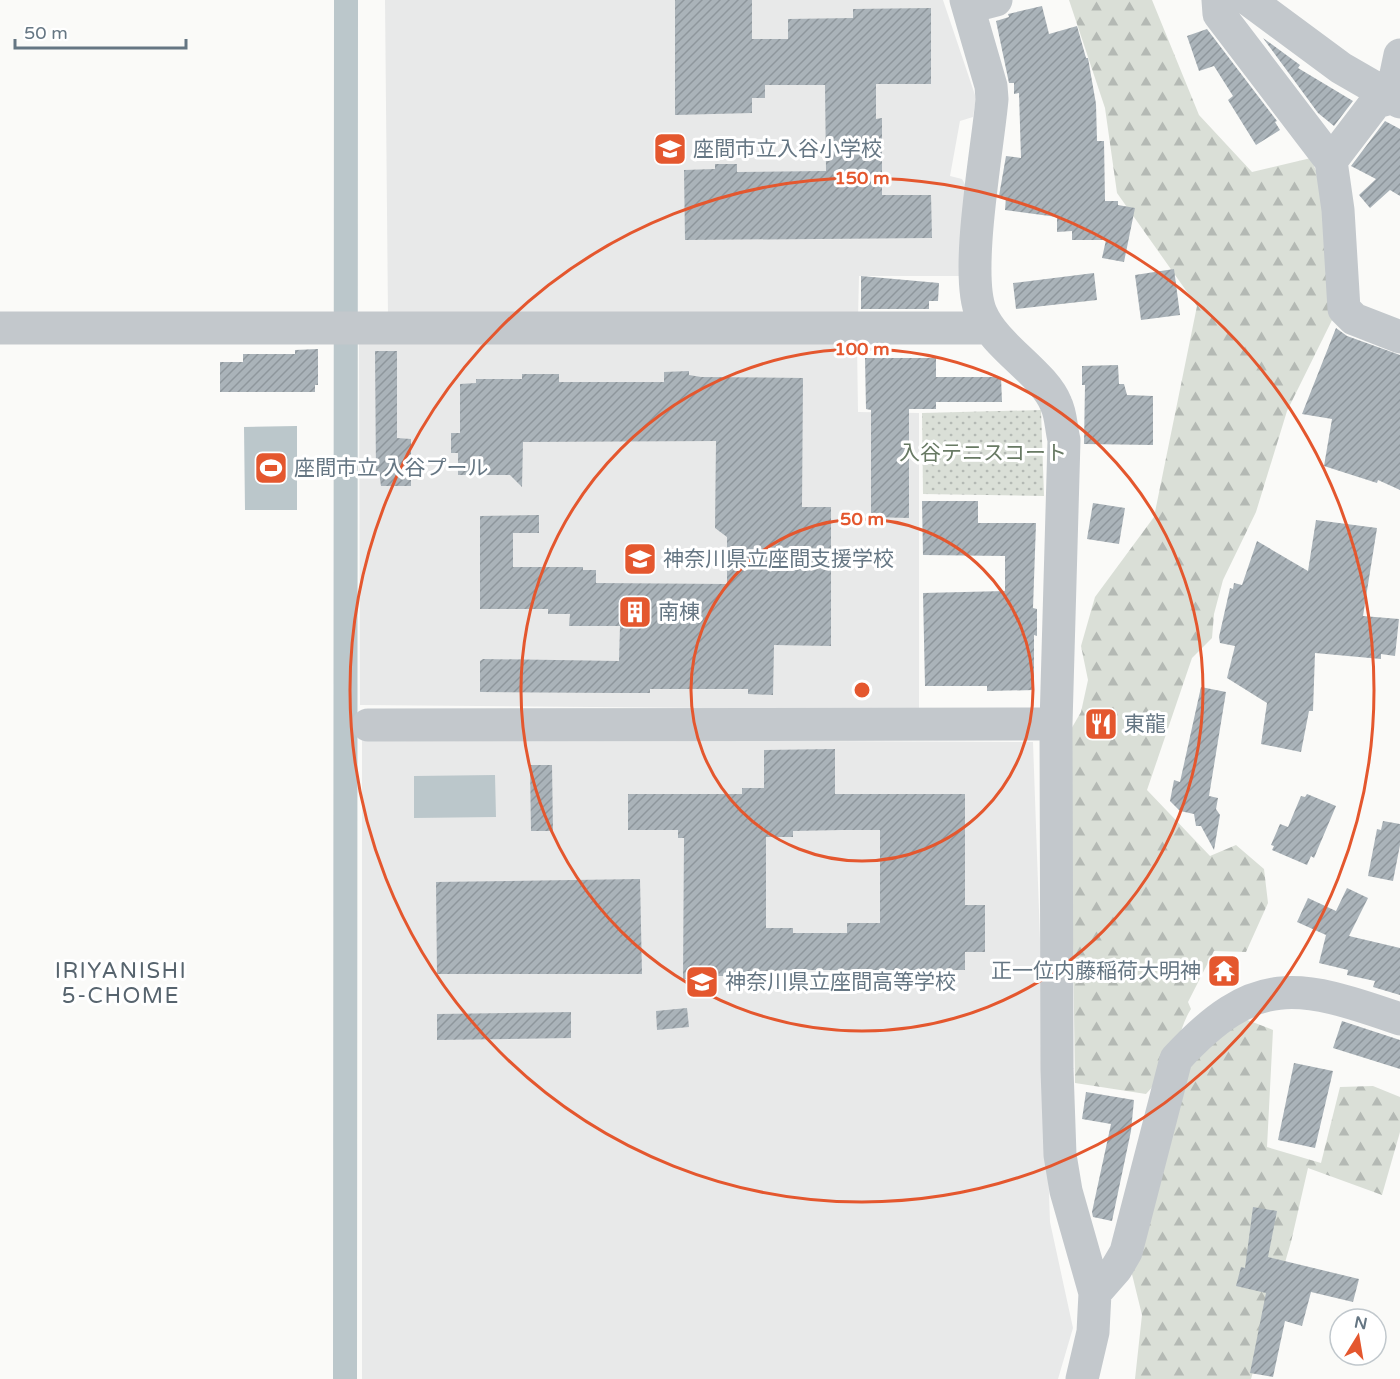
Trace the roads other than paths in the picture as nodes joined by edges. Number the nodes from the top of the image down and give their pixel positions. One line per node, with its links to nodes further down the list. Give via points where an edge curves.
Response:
1 (1218, 0): 6 (street, via 1219,14)
2 (1249, 0): 5 (street, via 1341,68)
3 (977, 2): 8 (street, via 992,99 975,272 980,311)
4 (1400, 55): 5 (street)
5 (1396, 100): 6 (street, via 1376,102)
6 (1331, 161): 9 (street, via 1344,309 1354,319)
7 (0, 328): 8 (street)
8 (989, 328): 10 (street, via 1056,404 1064,440)
9 (1400, 337)
10 (1056, 724): 11 (street); 13 (street, via 1060,1155 1066,1191)
11 (368, 725)
12 (1400, 1019): 13 (street, via 1343,999 1302,992 1264,994 1234,1007 1190,1042 1176,1059 1126,1252)
13 (1095, 1293): 14 (street, via 1093,1332)
14 (1082, 1379)

